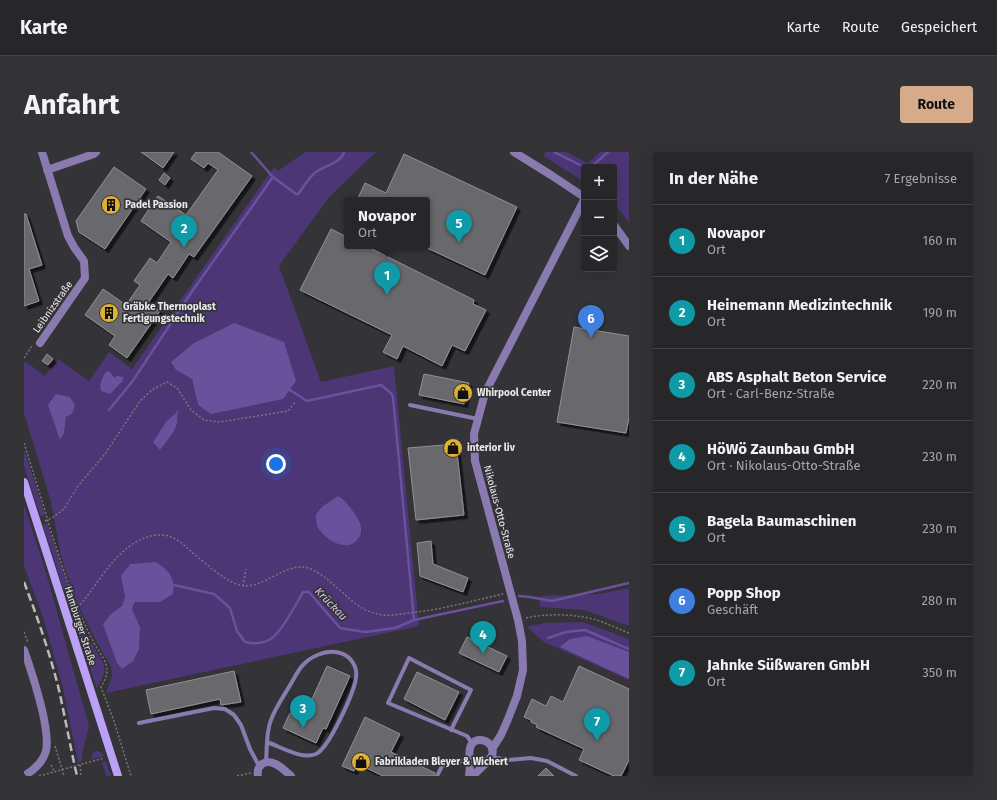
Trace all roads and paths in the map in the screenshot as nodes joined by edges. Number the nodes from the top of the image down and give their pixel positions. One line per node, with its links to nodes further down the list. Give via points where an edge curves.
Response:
1 (42, 152): 4 (street, Leibnizstraße)
2 (96, 152): 4 (street)
3 (514, 152): 5 (street)
4 (47, 170): 9 (street, Leibnizstraße, via 68,236 84,261 85,278)
5 (581, 195)
6 (581, 206): 13 (street, Nikolaus-Otto-Straße, via 485,393)
7 (617, 229): 8 (street)
8 (629, 246)
9 (40, 343): 10 (path, via 35,342)
10 (24, 358)
11 (295, 402): 16 (path, via 288,411 220,422 204,420 191,410 177,388 167,382 152,390 140,402 64,509)
12 (410, 405): 13 (lane)
13 (478, 419): 20 (street, Nikolaus-Otto-Straße, via 474,434 475,461)
14 (24, 444): 16 (path)
15 (24, 482): 17 (main road, Hamburger Straße)
16 (48, 519): 17 (path); 21 (path)
17 (37, 524): 22 (main road, Hamburger Straße)
18 (246, 569): 19 (path)
19 (243, 586): 20 (path, via 258,584 299,567 310,569 322,575 362,608 380,615 419,612); 21 (path, via 235,584 206,565 181,542 170,536 157,535 141,540 112,561)
20 (511, 592): 23 (street, Nikolaus-Otto-Straße)
21 (77, 607): 22 (path); 43 (path, via 105,662 108,672 101,687)
22 (65, 612): 31 (main road, Hamburger Straße)
23 (518, 620): 24 (path, via 528,617 578,616 597,620); 30 (street, Nikolaus-Otto-Straße, via 523,670 517,696)
24 (629, 633)
25 (24, 650): 38 (street, via 47,736 46,752 41,763)
26 (138, 723): 36 (lane, via 214,708 225,709 234,715 241,725)
27 (451, 730): 27 (lane, via 388,703 409,658 471,690); 29 (lane, via 467,736)
28 (267, 742): 28 (lane, via 270,721 302,665 321,654 333,652 344,654 351,659 357,676 355,684 331,737 322,750 316,754 304,755); 36 (lane)
29 (473, 743): 30 (street, via 485,740 491,746); 32 (street, via 470,748)
30 (492, 753): 48 (street, Nikolaus-Otto-Straße); 49 (lane, via 508,760 531,758 547,761)
31 (112, 755): 33 (path); 42 (main road, Hamburger Straße)
32 (470, 759): 46 (lane, via 442,766); 47 (street)
33 (80, 765): 35 (path); 41 (path)
34 (51, 766): 37 (path)
35 (62, 769): 37 (path); 40 (path)
36 (260, 770): 44 (path); 45 (street, via 274,763)
37 (54, 771): 39 (path)
38 (24, 776)
39 (39, 776)
40 (64, 776)
41 (82, 776)
42 (118, 776)
43 (131, 776)
44 (237, 776)
45 (291, 776)
46 (437, 776)
47 (469, 776)
48 (472, 776)
49 (576, 776)

